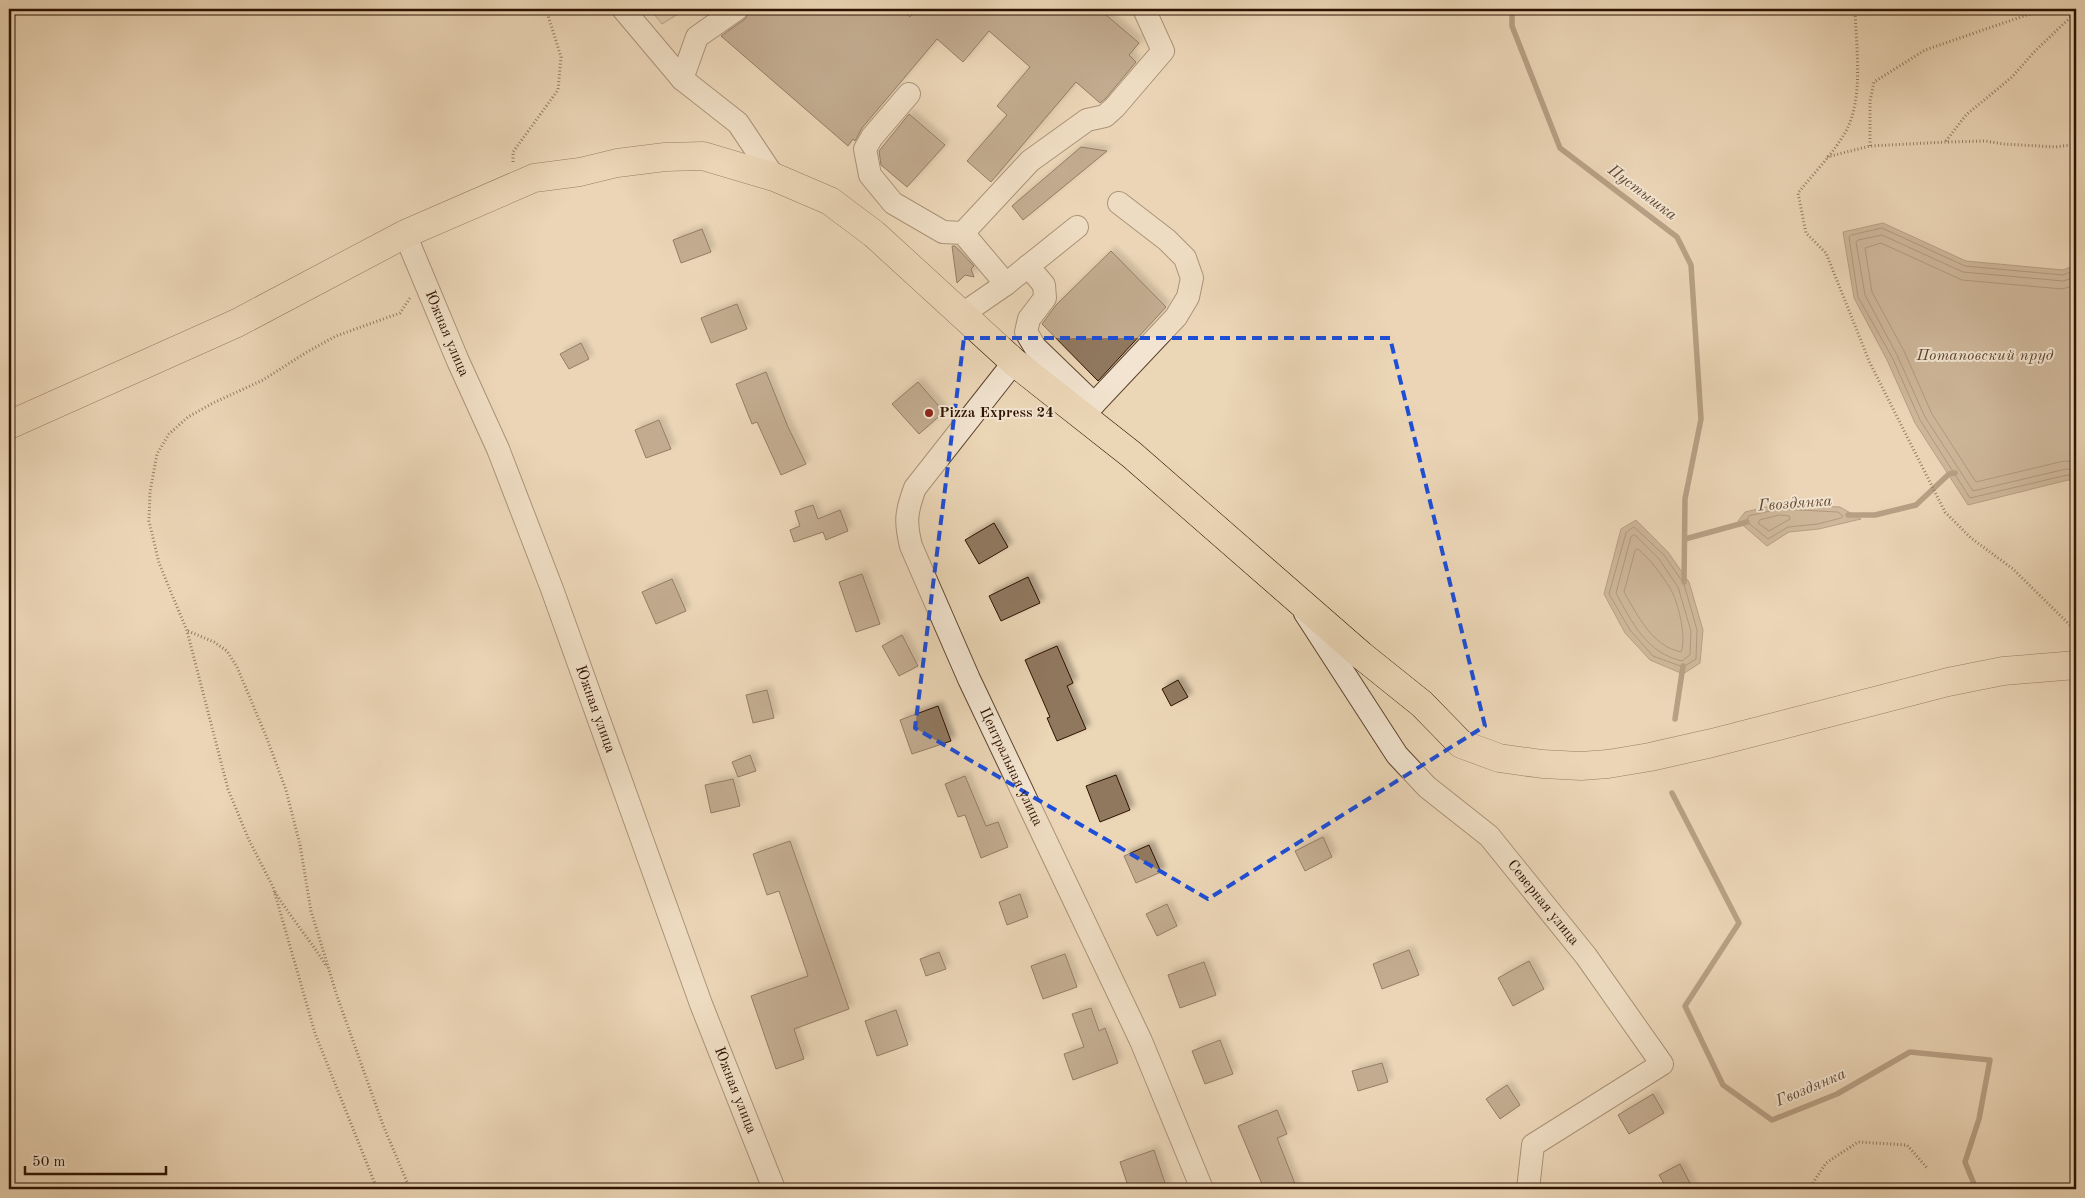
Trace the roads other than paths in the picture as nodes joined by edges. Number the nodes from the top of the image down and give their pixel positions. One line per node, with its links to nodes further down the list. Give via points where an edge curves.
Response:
1 (624, 9): 4 (street)
2 (737, 9): 4 (street, via 697,37)
3 (1144, 9): 9 (street, via 1164,52 1105,116 1087,120 1030,161)
4 (682, 79): 6 (street, via 738,123)
5 (909, 94): 9 (street, via 865,149 870,175 893,203 943,232)
6 (774, 177): 10 (main road, via 703,156 617,163 534,178); 13 (main road, via 830,201 874,234)
7 (1119, 203): 15 (street, via 1185,258 1192,278 1188,296 1176,317)
8 (1078, 227): 11 (street)
9 (963, 233): 12 (street)
10 (405, 234): 16 (main road, via 237,323); 19 (street, Южная улица, via 498,449 701,1004)
11 (1028, 266): 12 (street); 15 (street, via 1044,285 1045,298 1029,319 1026,332)
12 (1006, 284): 13 (street)
13 (961, 315): 14 (main road)
14 (1014, 362): 15 (main road); 20 (street, Центральная улица, via 915,488 907,508 906,526 911,546 969,679 1141,1040)
15 (1087, 409): 17 (main road, via 1132,455)
16 (9, 425)
17 (1293, 596): 18 (main road, via 1422,704 1461,744 1499,758 1542,764 1581,766 1650,757 1994,673); 21 (street, Северная улица, via 1397,755 1427,787 1489,836 1586,956 1662,1064 1533,1145)
18 (2076, 665)
19 (774, 1189)
20 (1202, 1189)
21 (1528, 1189)

